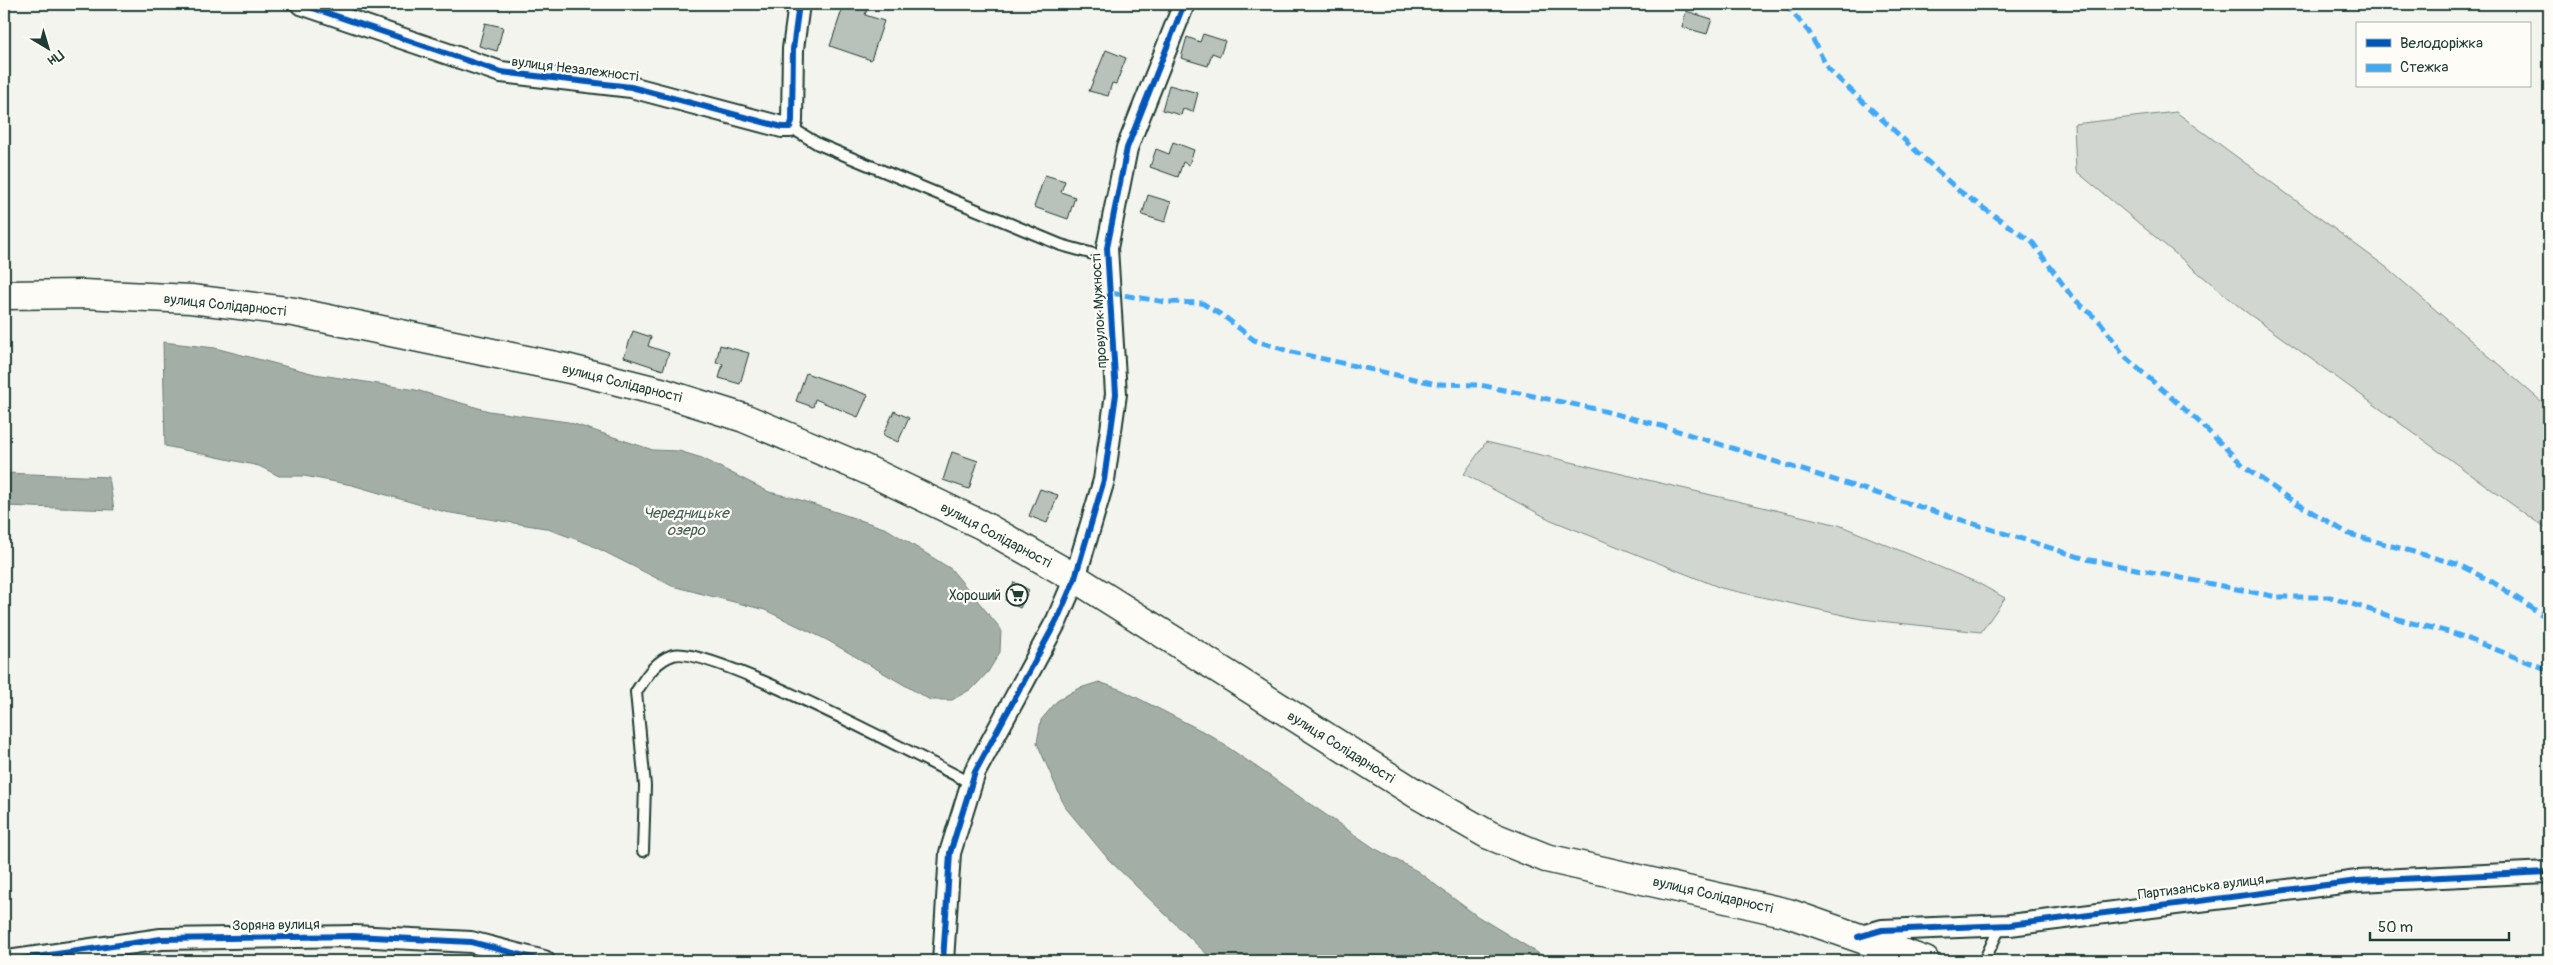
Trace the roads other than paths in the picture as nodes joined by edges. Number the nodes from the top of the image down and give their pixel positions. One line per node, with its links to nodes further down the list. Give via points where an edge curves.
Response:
1 (301, 4): 4 (street, вулиця Незалежності, via 501,72 631,87)
2 (798, 4): 4 (street)
3 (1184, 4): 5 (street, провулок Мужності, via 1127,148 1107,248)
4 (790, 127): 5 (lane, via 818,144 1061,245)
5 (1108, 258): 7 (street, провулок Мужності, via 1116,394 1104,480)
6 (4, 295): 7 (main road, вулиця Солідарності, via 83,294 191,299 294,312 570,369 661,392 744,418 865,470 982,524)
7 (1075, 578): 8 (street, провулок Мужності, via 1057,620); 12 (main road, вулиця Солідарності, via 1414,794 1489,835 1546,858 1788,913)
8 (971, 783): 9 (lane, via 787,692 702,658 674,655 654,665 636,692 645,786); 15 (street, провулок Мужності, via 950,854)
9 (643, 850)
10 (2549, 872): 11 (street, Партизанська вулиця, via 2358,881)
11 (2001, 925): 12 (street, Партизанська вулиця, via 1882,930); 17 (lane)
12 (1858, 937): 16 (main road, вулиця Солідарності)
13 (8, 961): 14 (street, Зоряна вулиця, via 161,938 354,936 471,942)
14 (544, 961)
15 (943, 961)
16 (1925, 961)
17 (1984, 961)

